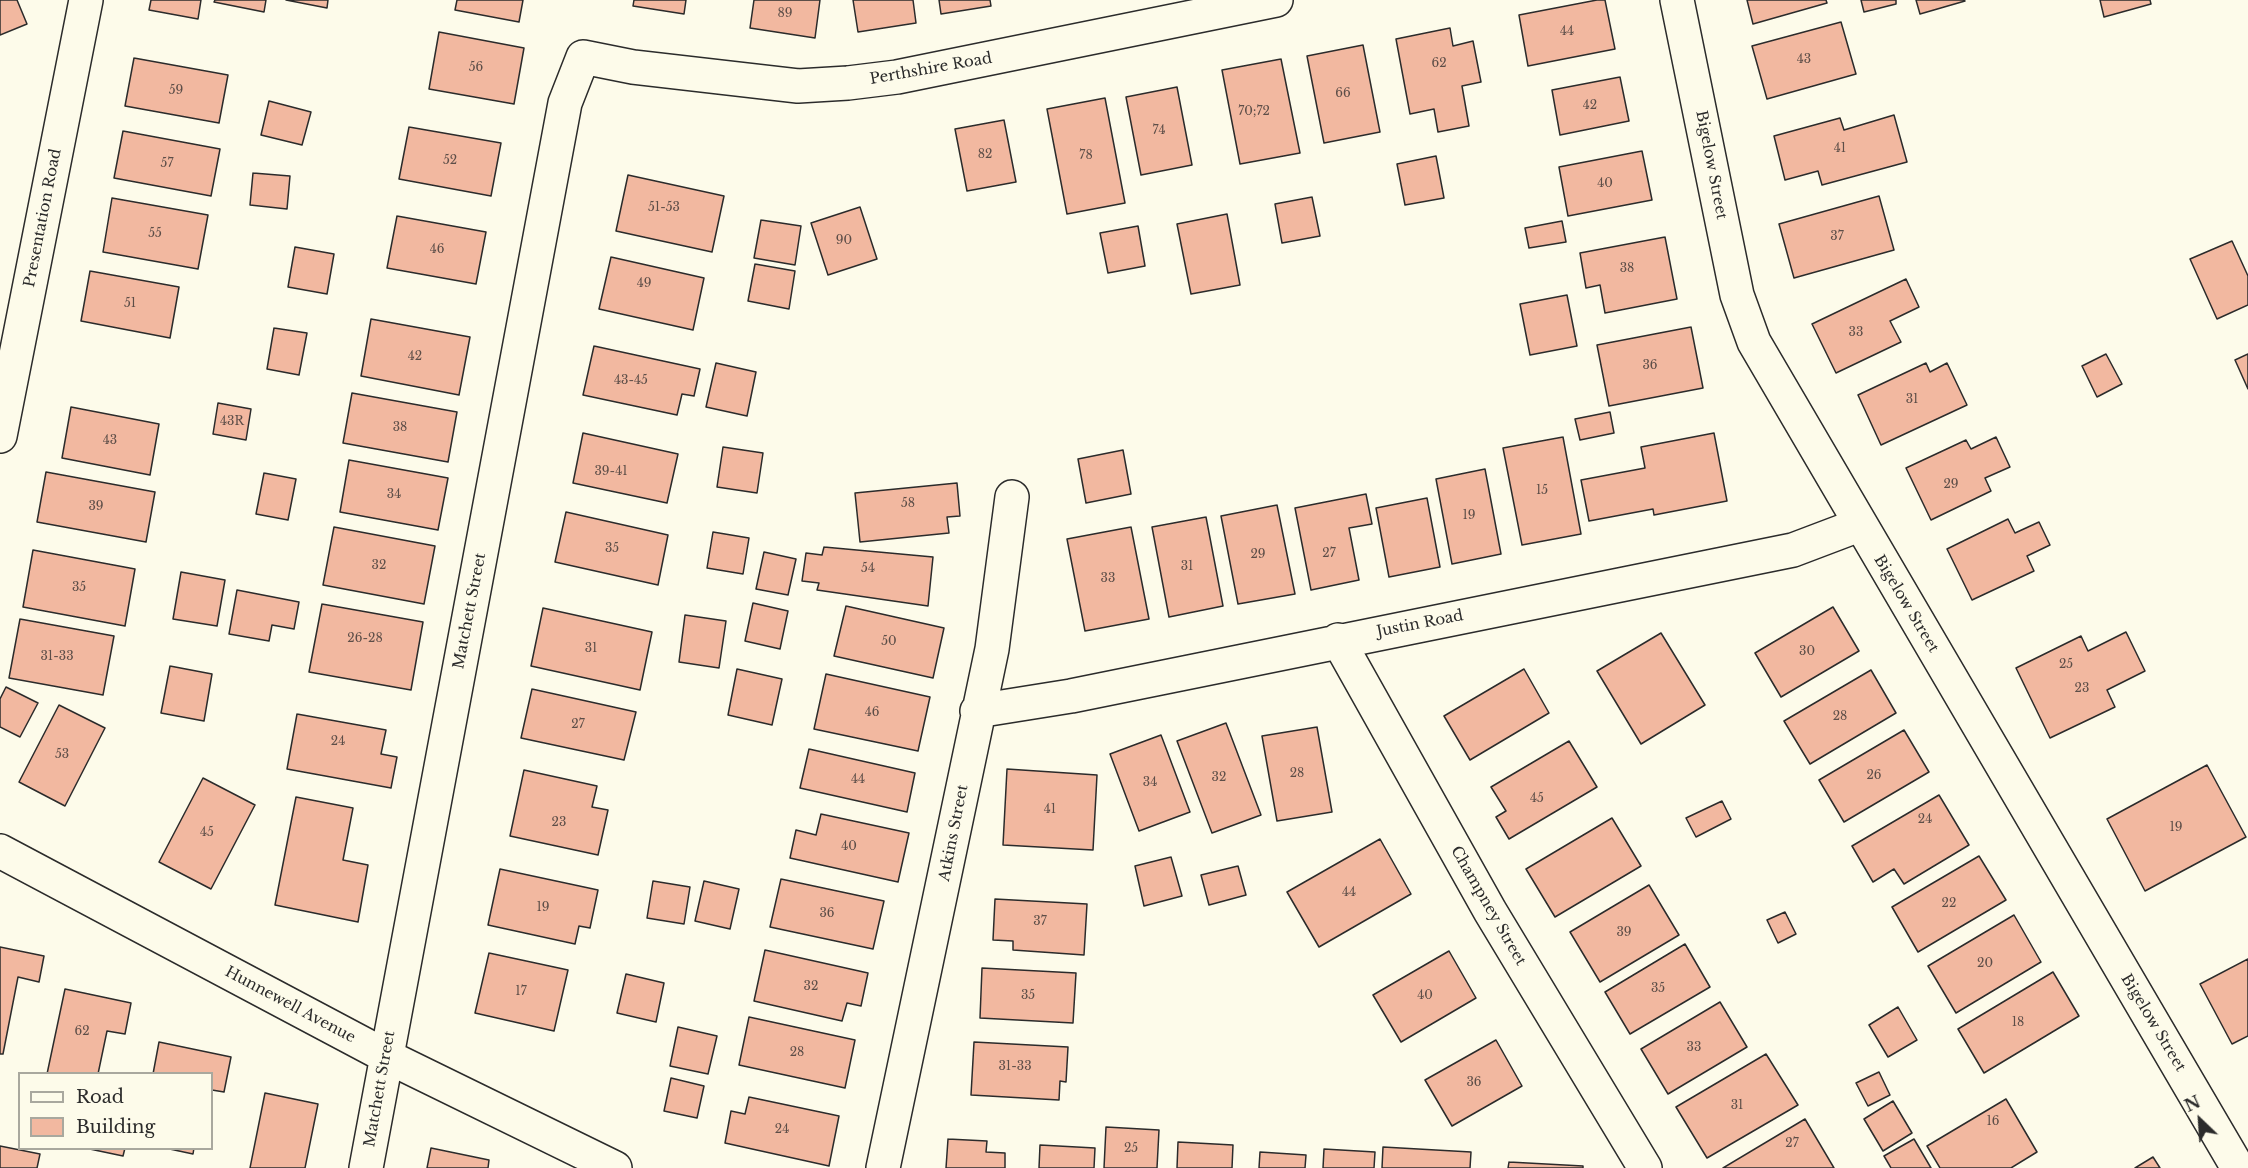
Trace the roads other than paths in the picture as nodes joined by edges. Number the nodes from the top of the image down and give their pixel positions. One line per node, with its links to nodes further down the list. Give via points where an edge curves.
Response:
1 (86, 0): 5 (street, Presentation Road)
2 (1276, 0): 4 (street, Perthshire Road, via 897,77 848,83 798,86 633,68)
3 (1677, 0): 7 (street, Bigelow Street, via 1744,319 1766,366)
4 (583, 57): 11 (street, Matchett Street, via 566,102)
5 (0, 436)
6 (1012, 497): 9 (street, Atkins Street, via 992,649)
7 (1859, 525): 8 (street, Justin Road, via 1793,550); 16 (street, Bigelow Street)
8 (1338, 640): 9 (street, Justin Road, via 1071,696); 15 (street, Champney Street, via 1490,911)
9 (978, 711): 14 (street, Atkins Street)
10 (0, 851): 11 (street, Hunnewell Avenue)
11 (386, 1056): 12 (street, Matchett Street); 13 (street, Hunnewell Avenue)
12 (366, 1168)
13 (615, 1168)
14 (883, 1168)
15 (1645, 1168)
16 (2238, 1168)

